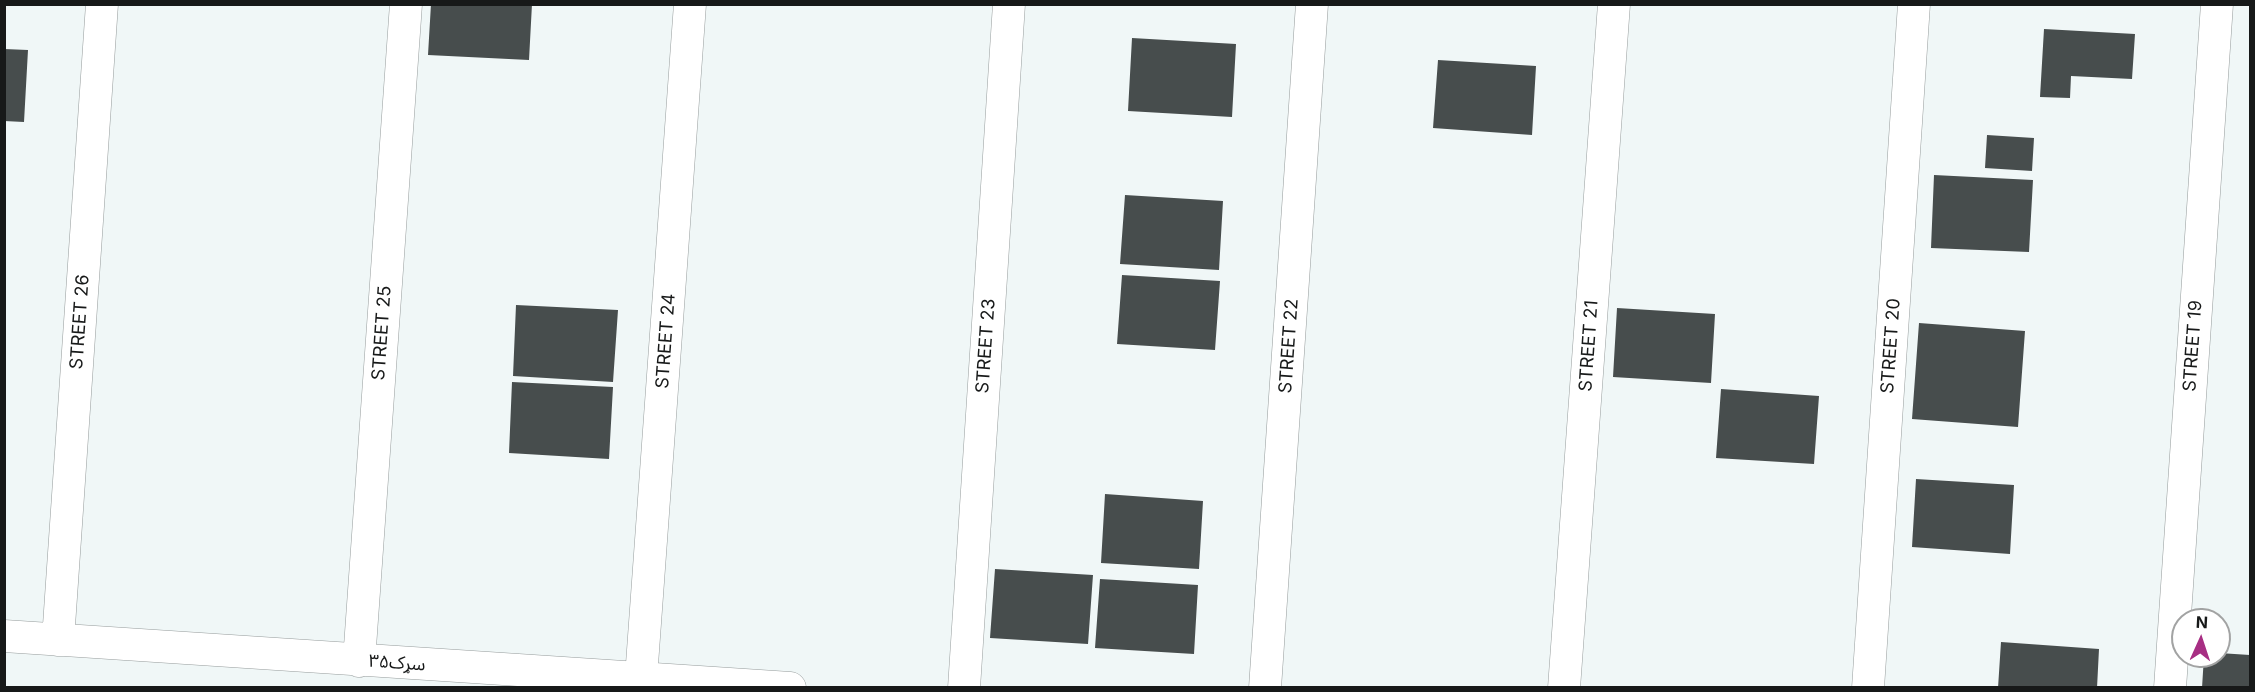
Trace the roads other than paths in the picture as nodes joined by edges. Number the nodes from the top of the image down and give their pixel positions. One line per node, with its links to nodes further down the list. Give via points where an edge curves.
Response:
1 (102, 4): 10 (street, STREET 26)
2 (406, 4): 11 (street, STREET 25)
3 (690, 4): 12 (street, STREET 24)
4 (1009, 4): 14 (street, STREET 23)
5 (1312, 4): 15 (street, STREET 22)
6 (1614, 4): 16 (street, STREET 21)
7 (1914, 4): 17 (street, STREET 20)
8 (2217, 4): 18 (street, STREET 19)
9 (4, 636): 10 (street, سړک۳۵)
10 (57, 640): 11 (street, سړک۳۵)
11 (359, 661): 12 (street, سړک۳۵)
12 (641, 678): 13 (street, سړک۳۵)
13 (790, 687)
14 (964, 687)
15 (1265, 687)
16 (1564, 687)
17 (1868, 687)
18 (2170, 687)

